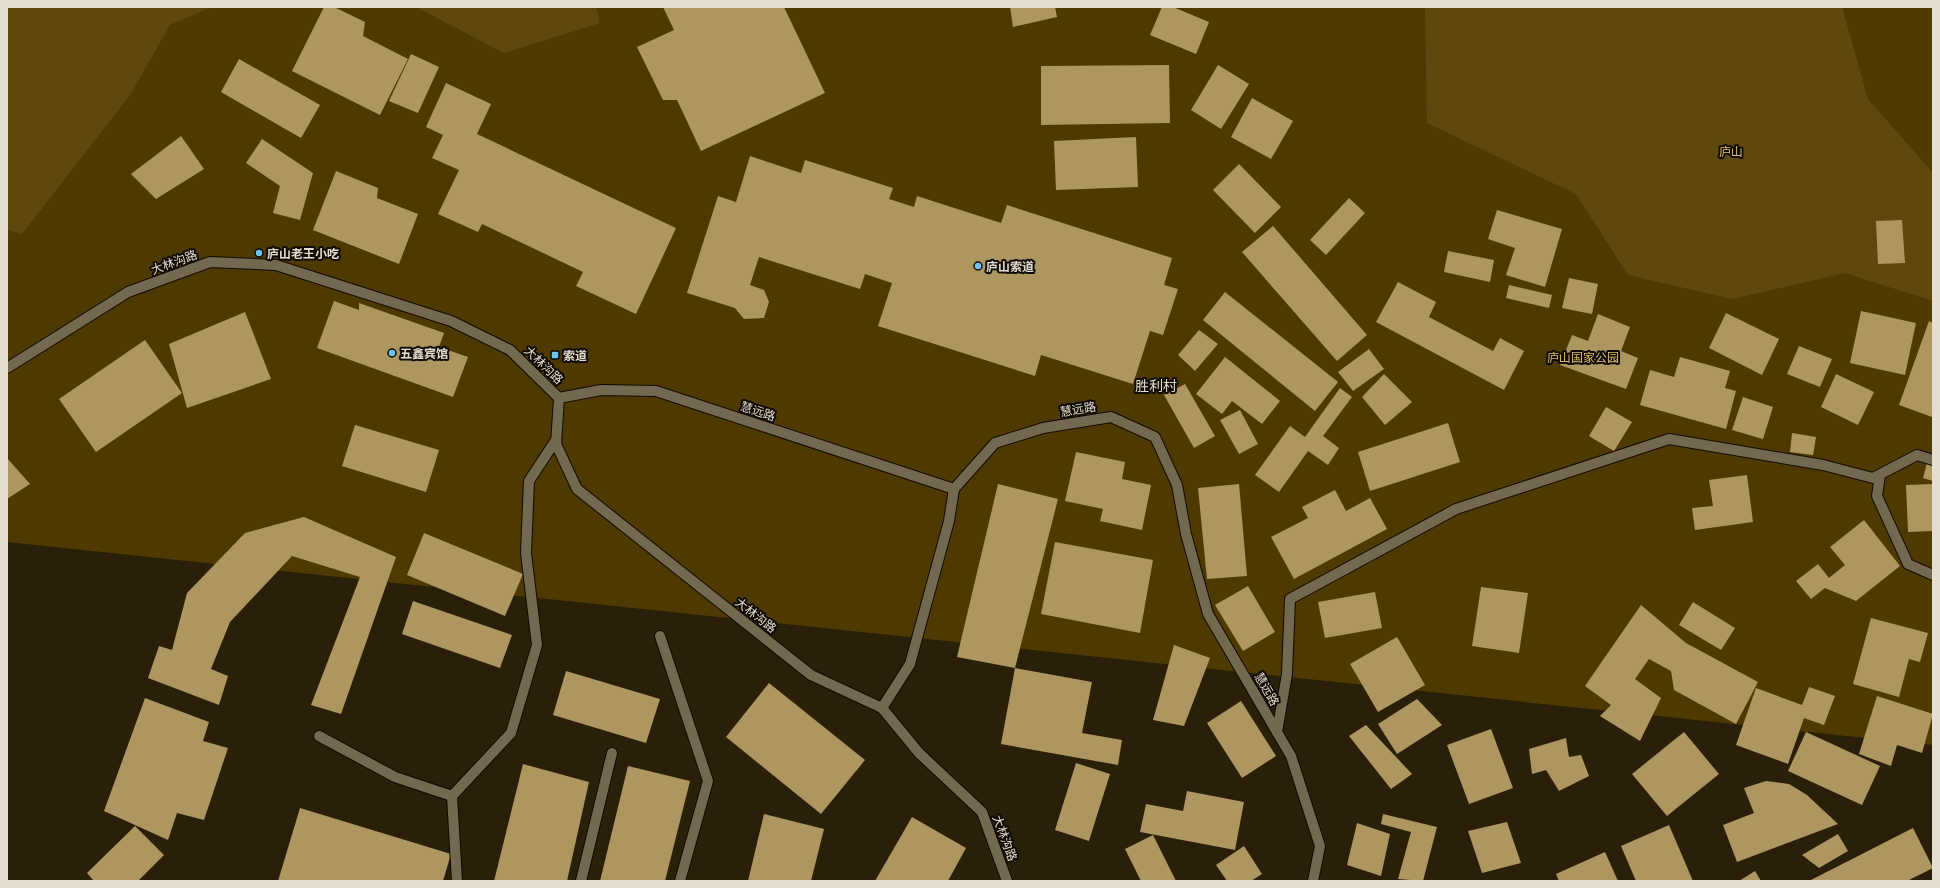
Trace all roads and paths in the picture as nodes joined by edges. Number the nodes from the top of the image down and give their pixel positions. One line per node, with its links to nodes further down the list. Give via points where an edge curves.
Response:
1 (7, 368): 2 (street, 大林沟路, via 128,292 210,262 276,264 451,321 510,350)
2 (559, 398): 3 (street, 大林沟路); 6 (street, 慧远路, via 601,390 656,391)
3 (556, 440): 9 (street, 大林沟路, via 577,489 811,675); 13 (street, via 529,481 526,553 537,645 511,734)
4 (1933, 460): 5 (street, via 1917,455)
5 (1880, 475): 7 (street, via 1877,496 1908,564); 10 (street, via 1873,478 1823,465 1669,440 1456,509 1290,599 1287,674)
6 (954, 489): 9 (street, via 949,521 910,664); 10 (street, 慧远路, via 995,443 1043,428 1111,417 1155,437 1177,485 1186,534 1208,614)
7 (1933, 575)
8 (660, 636): 16 (street, via 708,780)
9 (882, 708): 17 (street, 大林沟路, via 919,753 982,812)
10 (1277, 732): 18 (street, 慧远路, via 1291,756 1320,846)
11 (319, 736): 13 (street, via 395,777)
12 (612, 752): 15 (street)
13 (452, 796): 14 (street)
14 (457, 881)
15 (581, 881)
16 (680, 881)
17 (1007, 881)
18 (1313, 881)

